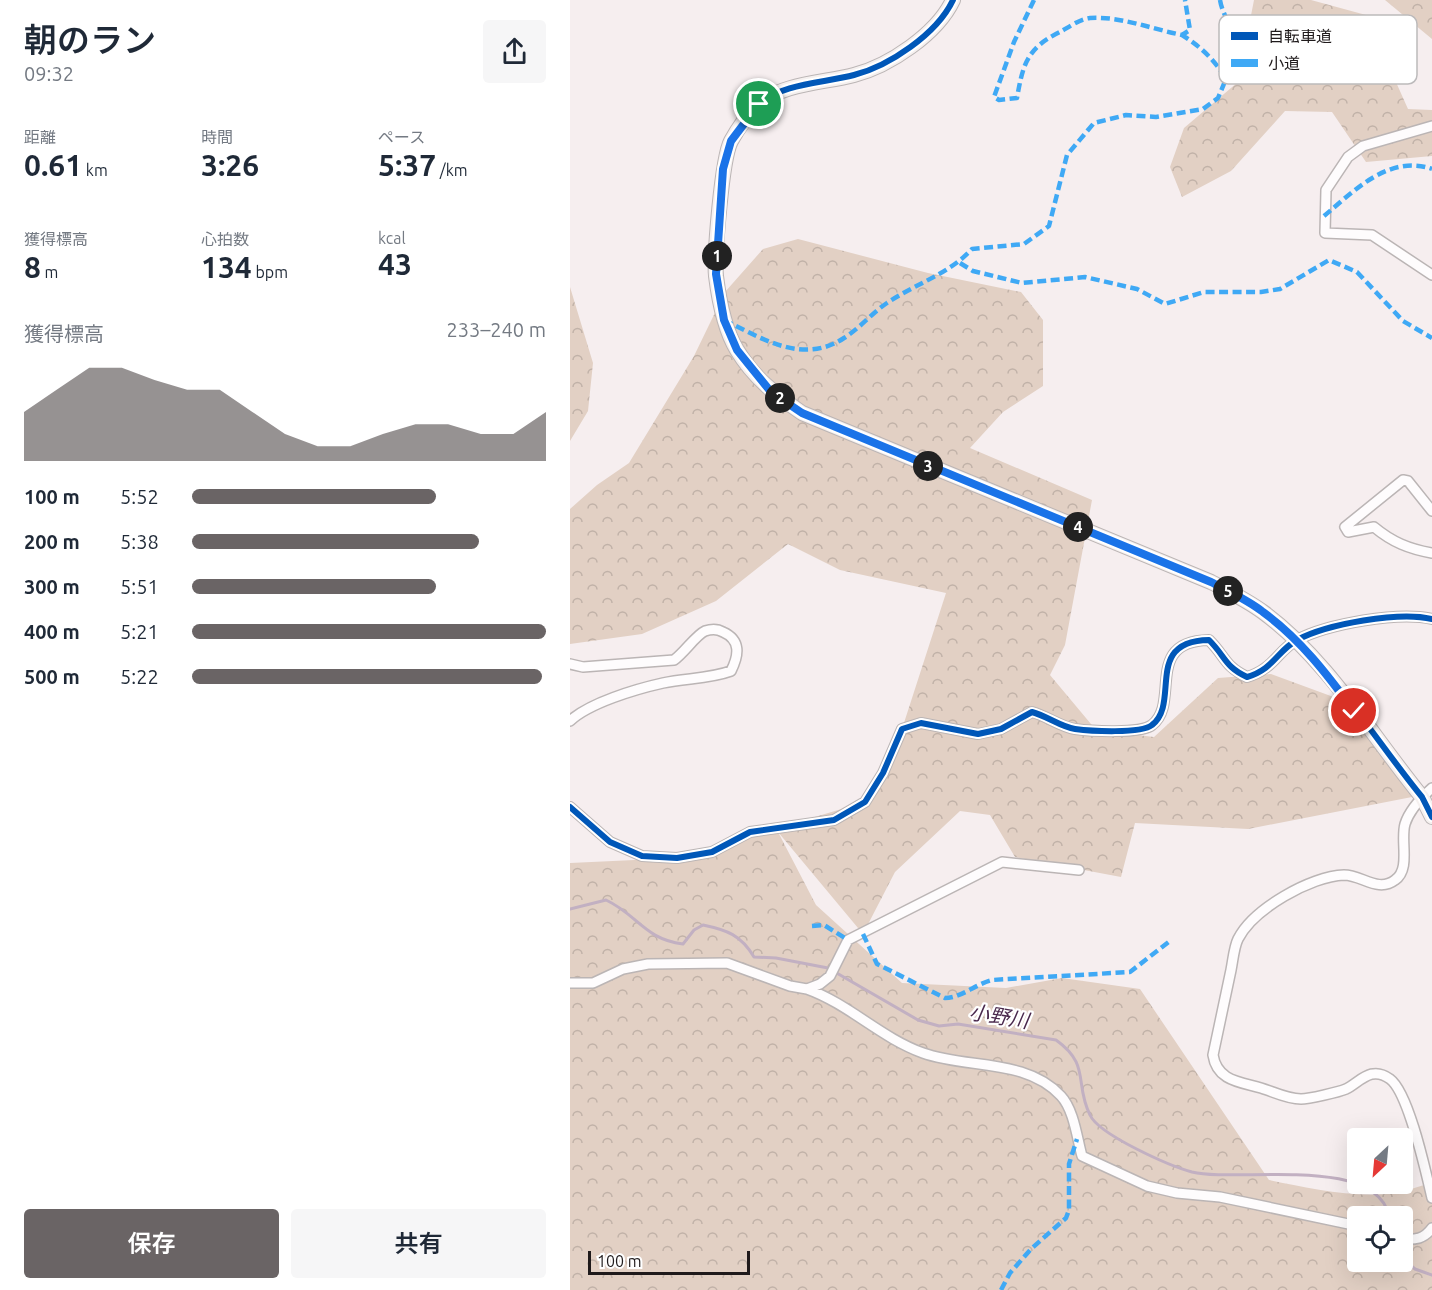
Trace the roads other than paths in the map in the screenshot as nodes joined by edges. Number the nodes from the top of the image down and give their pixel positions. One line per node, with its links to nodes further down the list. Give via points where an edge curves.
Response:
1 (953, 0): 7 (street, via 927,34 904,52 856,75 796,86 759,104 731,141 723,169 716,274 724,320 737,350 771,392 802,413 1211,582 1262,611)
2 (1432, 126): 3 (street, via 1363,146 1348,157 1326,190 1324,216 1325,233 1372,235)
3 (1432, 275)
4 (1432, 511): 5 (street, via 1403,480 1345,527 1348,532 1374,527 1409,548)
5 (1432, 554)
6 (1432, 619): 7 (street, via 1362,619)
7 (1297, 640): 10 (street, via 1383,750); 11 (street, via 1263,673 1247,677 1230,669 1220,650 1209,640 1183,646 1172,656 1166,672 1160,715 1153,725 1141,730 1073,729 1032,712 1001,729 978,734 921,723 902,729 865,802 834,820 750,832 712,852 677,858 642,856 610,842)
8 (570, 664): 9 (street, via 583,667 674,660 704,632 718,629 732,636 738,646 731,671 663,684 582,710)
9 (570, 722)
10 (1427, 792): 12 (street); 16 (street, via 1405,824 1403,871 1399,878 1386,885 1354,875 1313,880 1290,891 1252,921 1238,939 1213,1055 1215,1065 1228,1078 1301,1099 1345,1089 1361,1076 1382,1074 1400,1090)
11 (570, 807)
12 (1432, 817)
13 (1079, 870): 15 (street, via 1002,862 848,940 830,976)
14 (570, 983): 15 (street, via 593,983 623,969 648,964 727,963)
15 (807, 989): 17 (street, via 924,1054 1018,1071 1038,1080 1062,1096 1082,1156 1147,1186)
16 (1432, 1198)
17 (1347, 1224)
18 (1432, 1227): 19 (street, via 1426,1236)
19 (1413, 1240)

